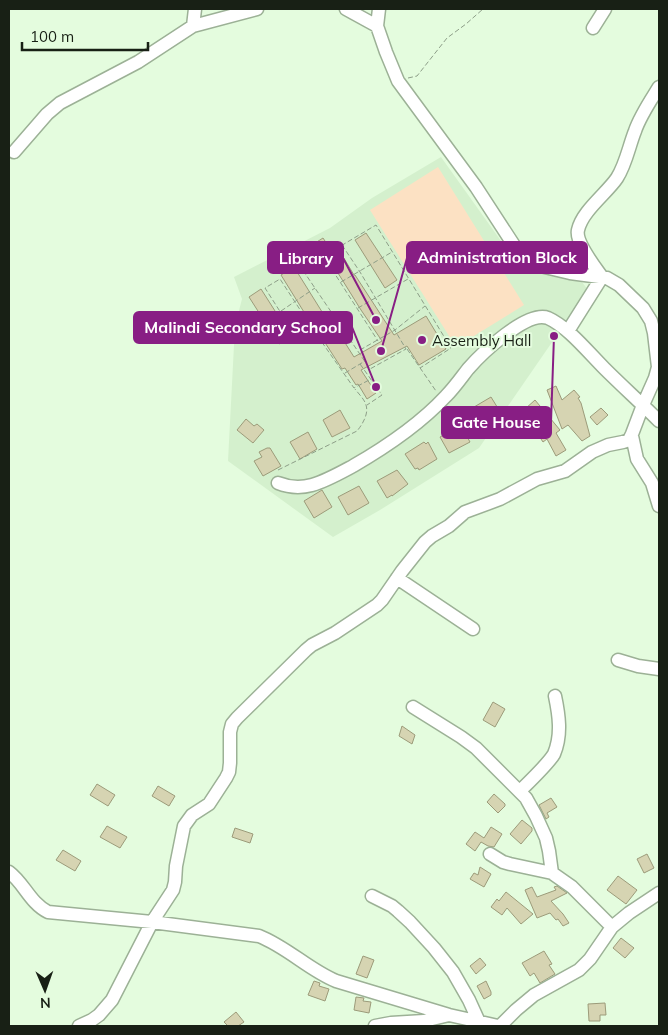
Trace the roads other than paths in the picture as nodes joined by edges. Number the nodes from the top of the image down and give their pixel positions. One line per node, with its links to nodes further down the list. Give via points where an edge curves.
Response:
1 (195, 9): 6 (street)
2 (258, 9): 6 (street)
3 (346, 9): 7 (street)
4 (379, 9): 7 (street)
5 (605, 9): 8 (street)
6 (193, 26): 10 (street, via 138,62 60,103)
7 (377, 26): 11 (street, via 398,81 476,187 516,249 538,266)
8 (593, 28)
9 (659, 87): 11 (street, via 635,128 616,178 590,209 578,230 580,241)
10 (14, 152)
11 (602, 277): 12 (street); 13 (street, via 620,286 643,308 651,321)
12 (568, 331): 14 (street); 17 (street, via 542,317 520,324 482,354 447,396 384,447 310,486 286,486)
13 (659, 367): 14 (street)
14 (643, 405): 15 (street); 16 (street)
15 (659, 421)
16 (632, 436): 18 (street, via 637,459 652,483); 19 (street, via 592,452 565,471 537,479 465,512 425,542)
17 (278, 477)
18 (659, 506)
19 (397, 578): 20 (street); 31 (street, via 377,605 312,645 232,724 229,772 208,804 192,815 184,826 173,890)
20 (473, 629)
21 (618, 660): 22 (street)
22 (659, 669)
23 (555, 696): 25 (street, via 559,733 553,754)
24 (413, 707): 25 (street, via 468,742)
25 (520, 792): 28 (street, via 532,807 546,838)
26 (490, 854): 28 (street, via 503,862)
27 (9, 872): 31 (street, via 35,903 48,912)
28 (552, 873): 32 (street, via 572,887)
29 (659, 894): 32 (street)
30 (372, 896): 34 (street, via 398,911 434,948 453,972)
31 (152, 922): 33 (street, via 260,936 322,975); 35 (street, via 112,1000 92,1020)
32 (612, 927): 37 (street, via 585,965 534,995)
33 (449, 1015): 34 (street); 36 (street)
34 (479, 1022): 37 (street)
35 (78, 1026)
36 (375, 1026)
37 (499, 1026)

